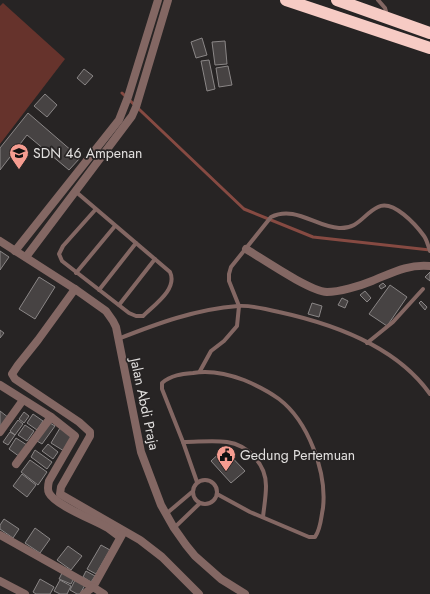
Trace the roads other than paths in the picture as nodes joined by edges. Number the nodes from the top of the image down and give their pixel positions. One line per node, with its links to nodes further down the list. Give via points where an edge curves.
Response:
1 (158, 0): 15 (street, via 128,97 118,120)
2 (168, 0): 9 (street, via 132,116)
3 (286, 0): 8 (highway)
4 (339, 0): 6 (highway)
5 (378, 0): 6 (lane)
6 (389, 18): 7 (highway)
7 (430, 33)
8 (430, 48)
9 (75, 191): 10 (lane); 17 (street)
10 (96, 209): 11 (lane); 20 (lane, via 59,254 62,261)
11 (115, 226): 13 (lane); 20 (lane)
12 (0, 241): 15 (street, Jalan Abdi Praja)
13 (136, 243): 18 (lane); 23 (lane)
14 (247, 247): 16 (lane, via 271,217 278,214 303,216 339,228 352,227 378,206 386,205 394,207 413,224 425,238); 19 (street, via 306,285 326,292 357,287 403,268); 25 (lane, via 231,267 229,274 229,285)
15 (16, 251): 17 (street, Jalan Abdi Praja)
16 (430, 251)
17 (26, 257): 21 (street, Jalan Abdi Praja)
18 (154, 259): 24 (lane); 24 (lane, via 170,272 172,278 165,294 143,316 129,313)
19 (430, 266)
20 (76, 273): 23 (lane)
21 (75, 289): 26 (street, Jalan Abdi Praja, via 106,311 113,321); 43 (street, via 12,374 15,379 90,432 61,487 60,494)
22 (423, 289): 27 (lane, via 393,322)
23 (99, 290): 24 (lane)
24 (119, 305)
25 (239, 306): 26 (lane, via 190,314); 27 (lane, via 302,317); 28 (lane, via 234,330 211,351)
26 (118, 339): 40 (street, Jalan Abdi Praja, via 141,452)
27 (367, 343): 30 (lane, via 412,372)
28 (200, 371): 34 (lane, via 172,376 162,383 162,389); 41 (lane, via 219,372 238,378 279,399 304,428 318,460 324,496 319,530 315,537 309,537)
29 (0, 385): 31 (street)
30 (430, 394)
31 (23, 400): 32 (street); 33 (street)
32 (51, 417): 35 (street); 43 (street, via 75,437 49,481 48,492 61,504)
33 (0, 432)
34 (184, 442): 36 (lane); 41 (lane, via 228,442 254,455 261,466 266,484)
35 (16, 464)
36 (197, 482): 37 (lane); 38 (lane, via 204,479 211,481 216,487)
37 (192, 492): 39 (lane); 40 (lane)
38 (217, 494): 39 (lane, via 214,501); 41 (lane)
39 (199, 504): 42 (lane)
40 (166, 514): 42 (street, Jalan Abdi Praja)
41 (263, 517)
42 (174, 528): 51 (street, Jalan Abdi Praja, via 199,560)
43 (122, 534): 46 (street); 50 (street, via 151,548)
44 (0, 535): 46 (street)
45 (0, 580): 47 (street)
46 (93, 587): 48 (street); 49 (street)
47 (25, 594)
48 (84, 594)
49 (104, 594)
50 (199, 594)
51 (246, 594)

